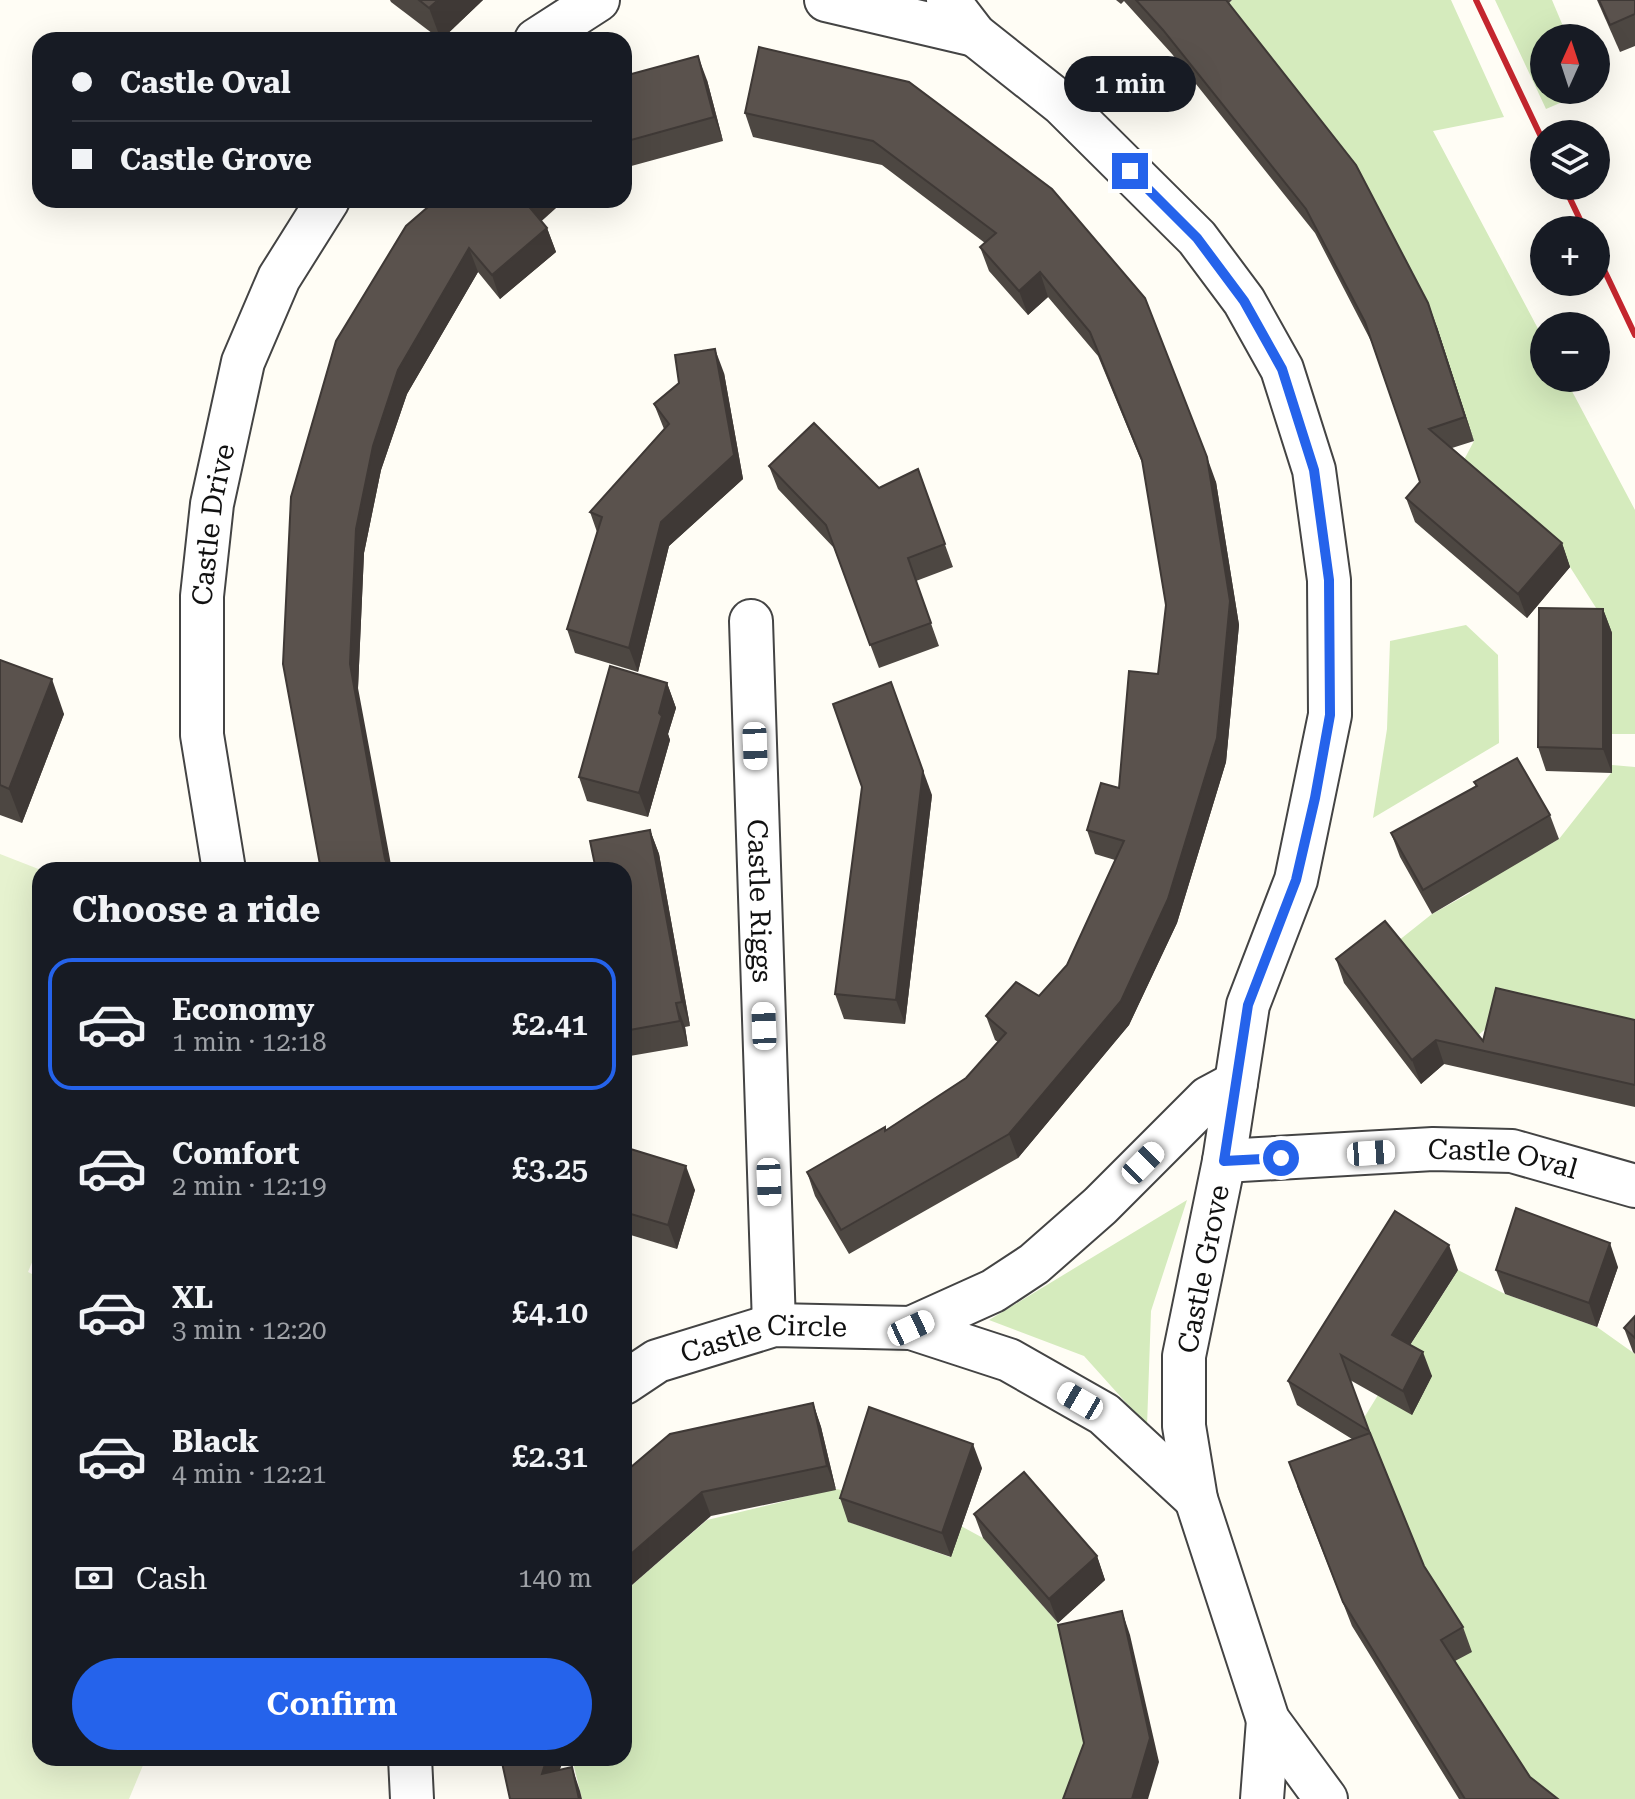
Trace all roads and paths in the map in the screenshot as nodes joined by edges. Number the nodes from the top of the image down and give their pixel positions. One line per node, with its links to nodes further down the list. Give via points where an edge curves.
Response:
1 (826, 0): 5 (street, Castle Grove)
2 (948, 0): 5 (street, Castle Grove)
3 (603, 3): 4 (street)
4 (550, 32)
5 (975, 35): 9 (street, Castle Grove, via 1062,104 1197,238 1244,301 1282,369 1314,470 1329,580 1330,715 1296,880 1248,1005)
6 (323, 208): 8 (street, Castle Drive, via 279,278 243,362 212,504 202,596 202,735)
7 (751, 621): 12 (street, Castle Riggs)
8 (223, 862)
9 (1236, 1083): 10 (street, Castle Grove); 13 (street, via 1208,1098 1034,1264 993,1291)
10 (1224, 1161): 11 (street, Castle Oval, via 1433,1149 1512,1151); 15 (street, Castle Grove, via 1184,1356 1184,1426)
11 (1635, 1186)
12 (774, 1325): 13 (street, Castle Circle); 14 (street, Castle Circle)
13 (911, 1328): 15 (street, Castle Circle, via 1009,1360 1104,1414)
14 (635, 1364)
15 (1196, 1499): 16 (street, Castle Grove)
16 (1268, 1720): 19 (street); 20 (street, Castle Grove)
17 (410, 1766): 18 (street)
18 (412, 1799)
19 (1262, 1799)
20 (1326, 1799)

